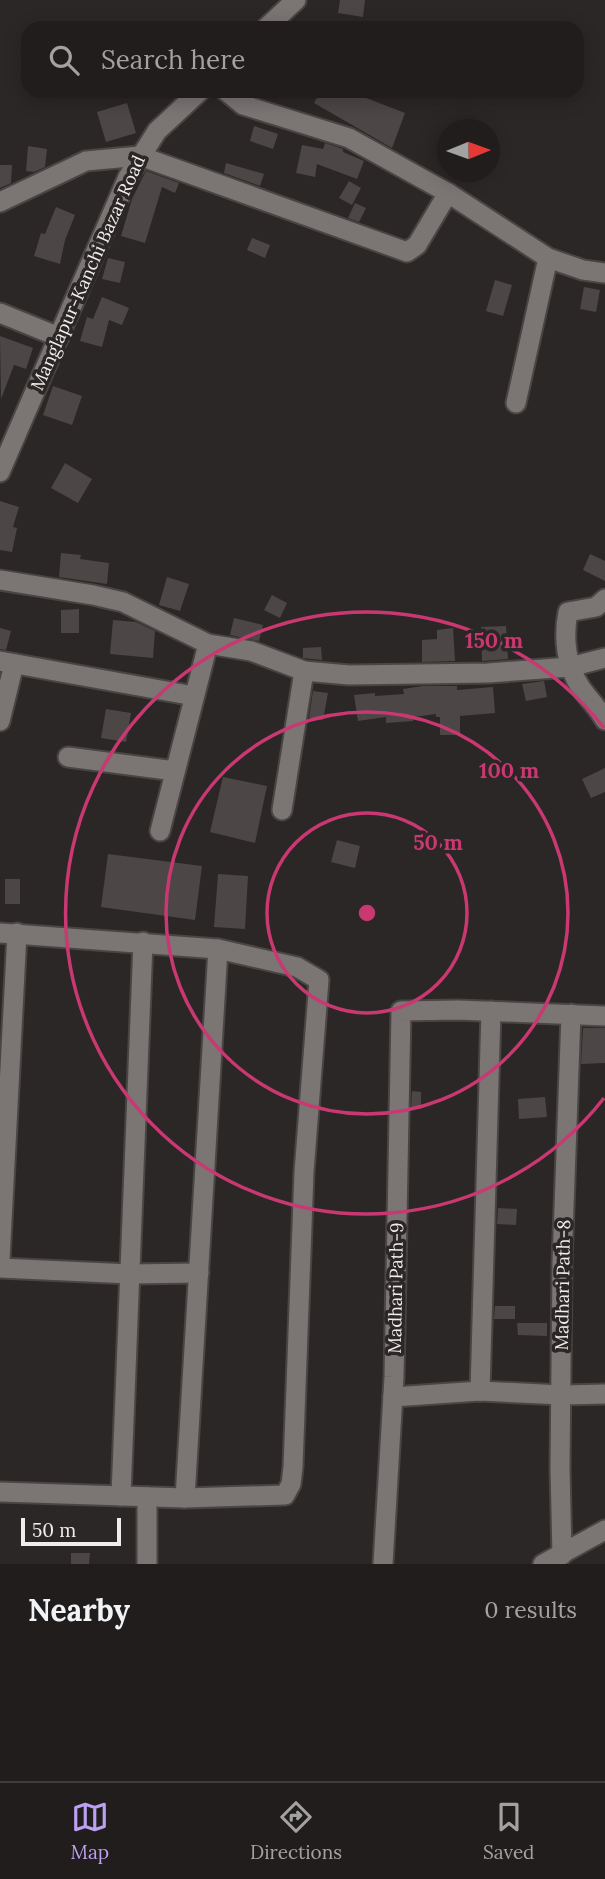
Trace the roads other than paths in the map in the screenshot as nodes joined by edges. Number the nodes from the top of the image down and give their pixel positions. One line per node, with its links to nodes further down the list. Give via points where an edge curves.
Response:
1 (296, 0): 2 (street)
2 (274, 21)
3 (192, 98): 5 (street, Manglapur-Kanchi Bazar Road, via 157,131)
4 (234, 98): 6 (street, via 243,105 349,138)
5 (140, 156): 6 (street, via 407,252 417,245); 7 (street, via 86,161); 11 (street, Manglapur-Kanchi Bazar Road)
6 (448, 193): 8 (street)
7 (0, 202)
8 (548, 258): 9 (street); 12 (street)
9 (605, 273)
10 (0, 313): 11 (street)
11 (59, 337): 13 (street, Manglapur-Kanchi Bazar Road)
12 (516, 403)
13 (0, 472)
14 (0, 580): 16 (street, via 123,603)
15 (605, 599): 19 (street, via 596,607 568,612 565,629)
16 (208, 644): 20 (street, via 251,651); 21 (street)
17 (605, 658): 19 (street)
18 (7, 663): 21 (street); 23 (street)
19 (570, 667): 20 (street, via 488,673 349,675); 22 (street)
20 (304, 671): 26 (street)
21 (194, 696): 25 (street)
22 (605, 720)
23 (0, 721)
24 (68, 757): 25 (street)
25 (175, 771): 27 (street)
26 (282, 810)
27 (160, 831)
28 (8, 933): 29 (street); 34 (street)
29 (143, 942): 30 (street); 37 (street)
30 (218, 949): 36 (street); 45 (street, via 297,967 319,980 304,1172 293,1467 285,1495)
31 (491, 1011): 32 (street); 38 (street); 41 (street, Madhari Path-9, via 401,1011)
32 (571, 1014): 33 (street); 40 (street, Madhari Path-8)
33 (605, 1016)
34 (0, 1260)
35 (0, 1268): 37 (street)
36 (199, 1273): 37 (street); 45 (street)
37 (130, 1274): 43 (street)
38 (480, 1391): 40 (street); 41 (street)
39 (605, 1394): 40 (street)
40 (562, 1395): 47 (street, Madhari Path-8)
41 (393, 1397): 49 (street, Madhari Path-9)
42 (0, 1492): 43 (street)
43 (121, 1496): 44 (street)
44 (147, 1497): 45 (street); 48 (street)
45 (185, 1498)
46 (605, 1530): 47 (street)
47 (562, 1555): 50 (street)
48 (147, 1564)
49 (383, 1564)
50 (543, 1564)

